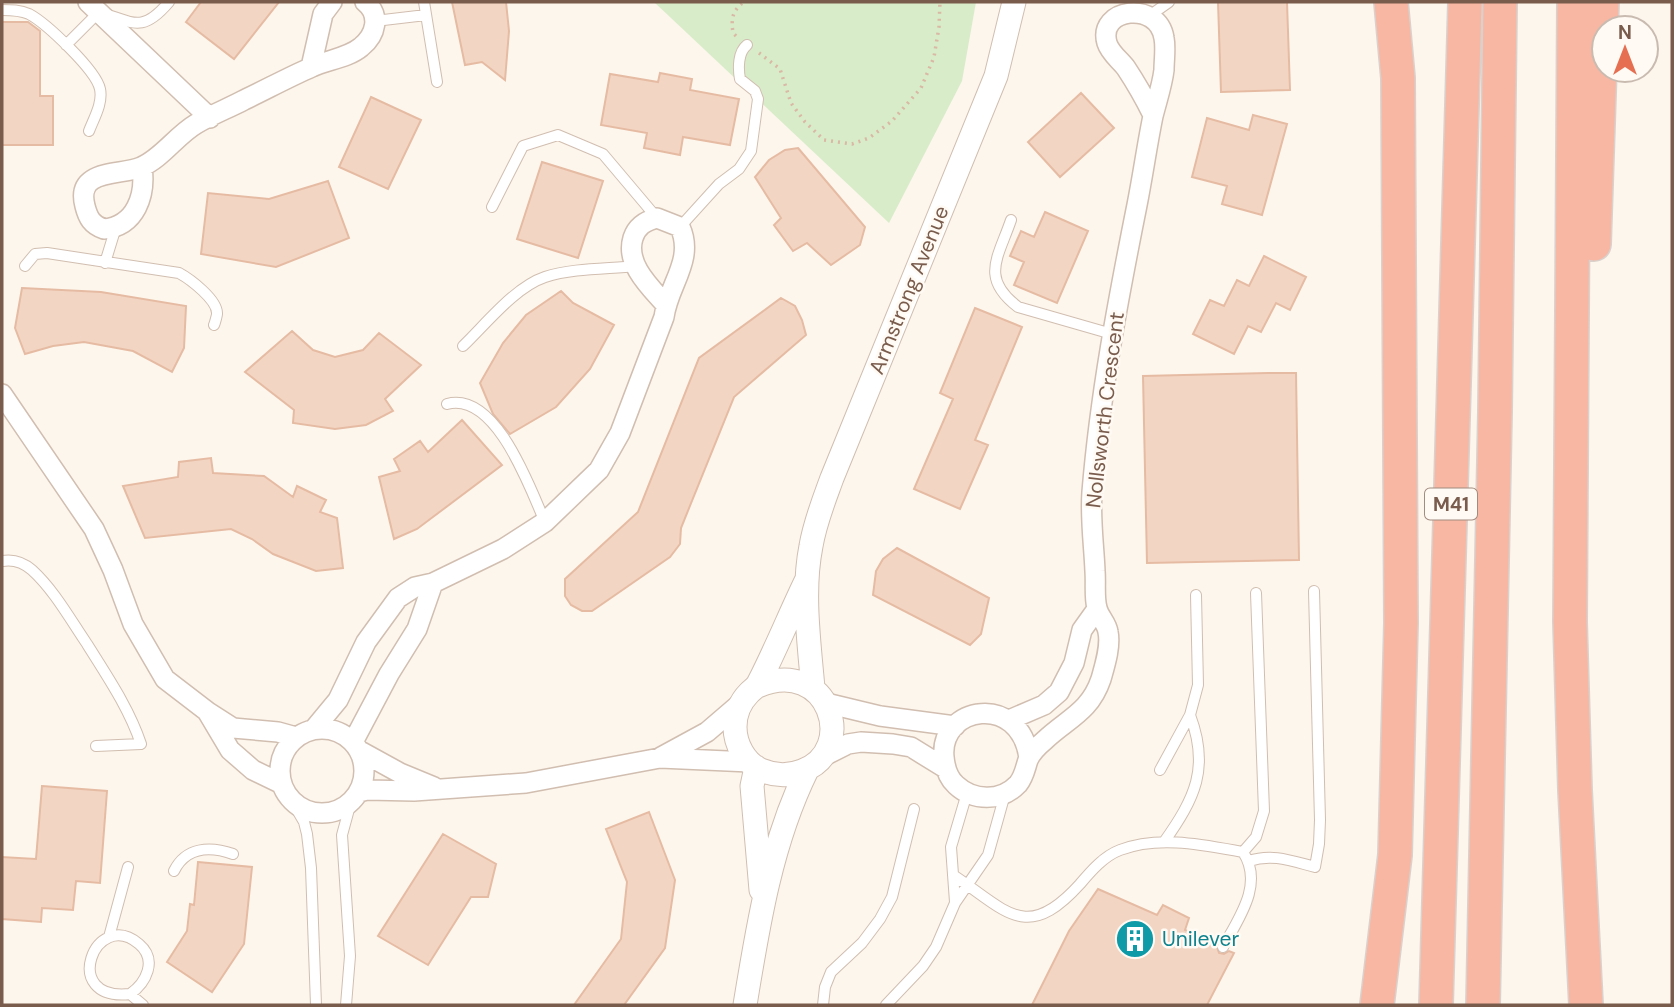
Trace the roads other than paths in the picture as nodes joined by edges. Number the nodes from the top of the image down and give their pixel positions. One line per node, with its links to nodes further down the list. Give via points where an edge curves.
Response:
1 (169, 2): 14 (lane, via 153,19 141,23)
2 (332, 2): 21 (street, via 323,14)
3 (365, 2): 18 (street)
4 (424, 2): 17 (lane)
5 (1014, 2): 44 (street, Armstrong Avenue, via 996,76 980,118 832,478 815,526)
6 (1169, 2): 16 (lane)
7 (1391, 2): 22 (highway)
8 (1408, 2): 22 (highway)
9 (1465, 2): 92 (highway, M41)
10 (1500, 2): 93 (highway, M41)
11 (1574, 2): 50 (highway)
12 (1602, 2): 50 (highway, via 1589,475)
13 (1134, 5): 16 (street); 24 (street, via 1113,18 1107,42)
14 (93, 7): 19 (lane); 25 (street)
15 (2, 10): 19 (lane, via 35,18)
16 (1152, 14): 24 (street, Nollsworth Crescent, via 1164,36 1162,88)
17 (426, 15): 18 (lane); 23 (lane)
18 (375, 21): 21 (street, via 374,32 360,49)
19 (66, 45): 26 (lane, via 100,91)
20 (747, 45): 32 (lane, via 740,58 740,79 758,99 751,151 739,169)
21 (311, 67): 25 (street)
22 (1398, 78): 91 (highway, via 1401,623 1395,855)
23 (437, 82)
24 (1153, 115): 38 (street, Nollsworth Crescent)
25 (210, 118): 27 (street, via 195,124)
26 (89, 131)
27 (142, 167): 31 (street, via 138,205 126,222); 31 (street, via 96,177 87,186 83,200 90,220 104,229)
28 (492, 208): 29 (lane, via 523,146 558,135 603,154)
29 (657, 218): 32 (street); 35 (street, via 641,224 634,233 630,252)
30 (1011, 220): 38 (lane, via 995,275 1005,298 1018,307)
31 (116, 227): 33 (lane)
32 (680, 227): 36 (street, via 685,258)
33 (105, 263): 34 (lane, via 40,253); 37 (lane, via 185,276 216,305)
34 (25, 266)
35 (636, 266): 36 (street); 39 (lane, via 569,272 538,281 514,297)
36 (666, 305): 42 (street, via 628,415 610,452 599,470)
37 (215, 325)
38 (1112, 334): 49 (street, Nollsworth Crescent, via 1091,496)
39 (463, 346)
40 (2, 394): 54 (street, via 94,529 133,624 165,679)
41 (447, 404): 42 (lane, via 472,407 489,418 515,454)
42 (544, 522): 45 (street, via 503,549)
43 (2, 561): 59 (lane, via 16,561 30,569 58,602 115,689 141,744)
44 (807, 578): 51 (street, Armstrong Avenue); 52 (street, Armstrong Avenue)
45 (433, 583): 58 (street, via 398,598 366,642 346,688); 60 (street, via 417,629 388,674)
46 (1314, 591): 75 (lane, via 1320,820 1315,867 1277,857)
47 (1256, 593): 75 (lane, via 1264,811)
48 (1196, 595): 55 (lane, via 1198,685)
49 (1097, 609): 56 (street, via 1082,631 1074,663 1059,692 1044,705); 62 (street, Nollsworth Crescent, via 1108,632 1100,681 1084,708)
50 (1570, 622): 94 (highway)
51 (758, 686): 52 (street, via 771,680 800,681); 53 (street)
52 (820, 696): 57 (street, via 880,716); 63 (street, via 831,717 832,731 829,745)
53 (741, 702): 61 (street, via 707,732); 64 (street, via 735,728 741,752)
54 (208, 712): 58 (street, via 233,728); 68 (street, via 230,751)
55 (1190, 715): 66 (lane); 73 (lane, via 1200,760 1195,786)
56 (1009, 720): 57 (street, via 981,713); 62 (street, via 1024,736)
57 (955, 726): 65 (street, via 943,753)
58 (305, 733): 60 (street, via 328,729 342,733); 68 (street, via 281,758 279,771)
59 (96, 746)
60 (357, 746): 67 (street, via 400,773); 71 (street, via 365,764)
61 (660, 758): 64 (street); 67 (street, via 526,783)
62 (1029, 758): 70 (street, via 1021,778)
63 (814, 763): 64 (street, via 793,775 777,775); 65 (street, via 861,742 911,747); 80 (street, via 797,789)
64 (753, 765): 80 (street)
65 (945, 768): 69 (street)
66 (1160, 770)
67 (439, 789): 71 (street, via 367,790)
68 (286, 791): 71 (street, via 303,808 320,813 336,811); 86 (lane, via 307,834)
69 (967, 793): 70 (street, via 991,798); 78 (lane, via 951,847)
70 (1005, 794): 79 (lane, via 988,855)
71 (355, 797): 87 (lane, via 342,835 350,956)
72 (914, 808): 89 (lane, via 892,897 862,943 831,972)
73 (1164, 842): 75 (lane); 79 (lane, via 1121,849 1056,908 1035,918 1011,914)
74 (233, 854): 77 (lane, via 213,848 198,850 180,860)
75 (1246, 856): 83 (lane, via 1250,890 1245,909)
76 (128, 867): 82 (lane)
77 (174, 871)
78 (953, 876): 79 (lane); 81 (lane)
79 (967, 885): 81 (lane)
80 (762, 900): 88 (street)
81 (955, 902): 90 (lane, via 936,947)
82 (109, 937): 84 (lane, via 126,936 141,945 148,957 142,986); 84 (lane, via 96,946 89,960 90,976 99,989 114,996)
83 (1223, 947)
84 (130, 994): 85 (lane)
85 (143, 1005)
86 (316, 1005)
87 (346, 1005)
88 (745, 1005)
89 (823, 1005)
90 (886, 1005)
91 (1377, 1005)
92 (1436, 1005)
93 (1483, 1005)
94 (1586, 1005)

